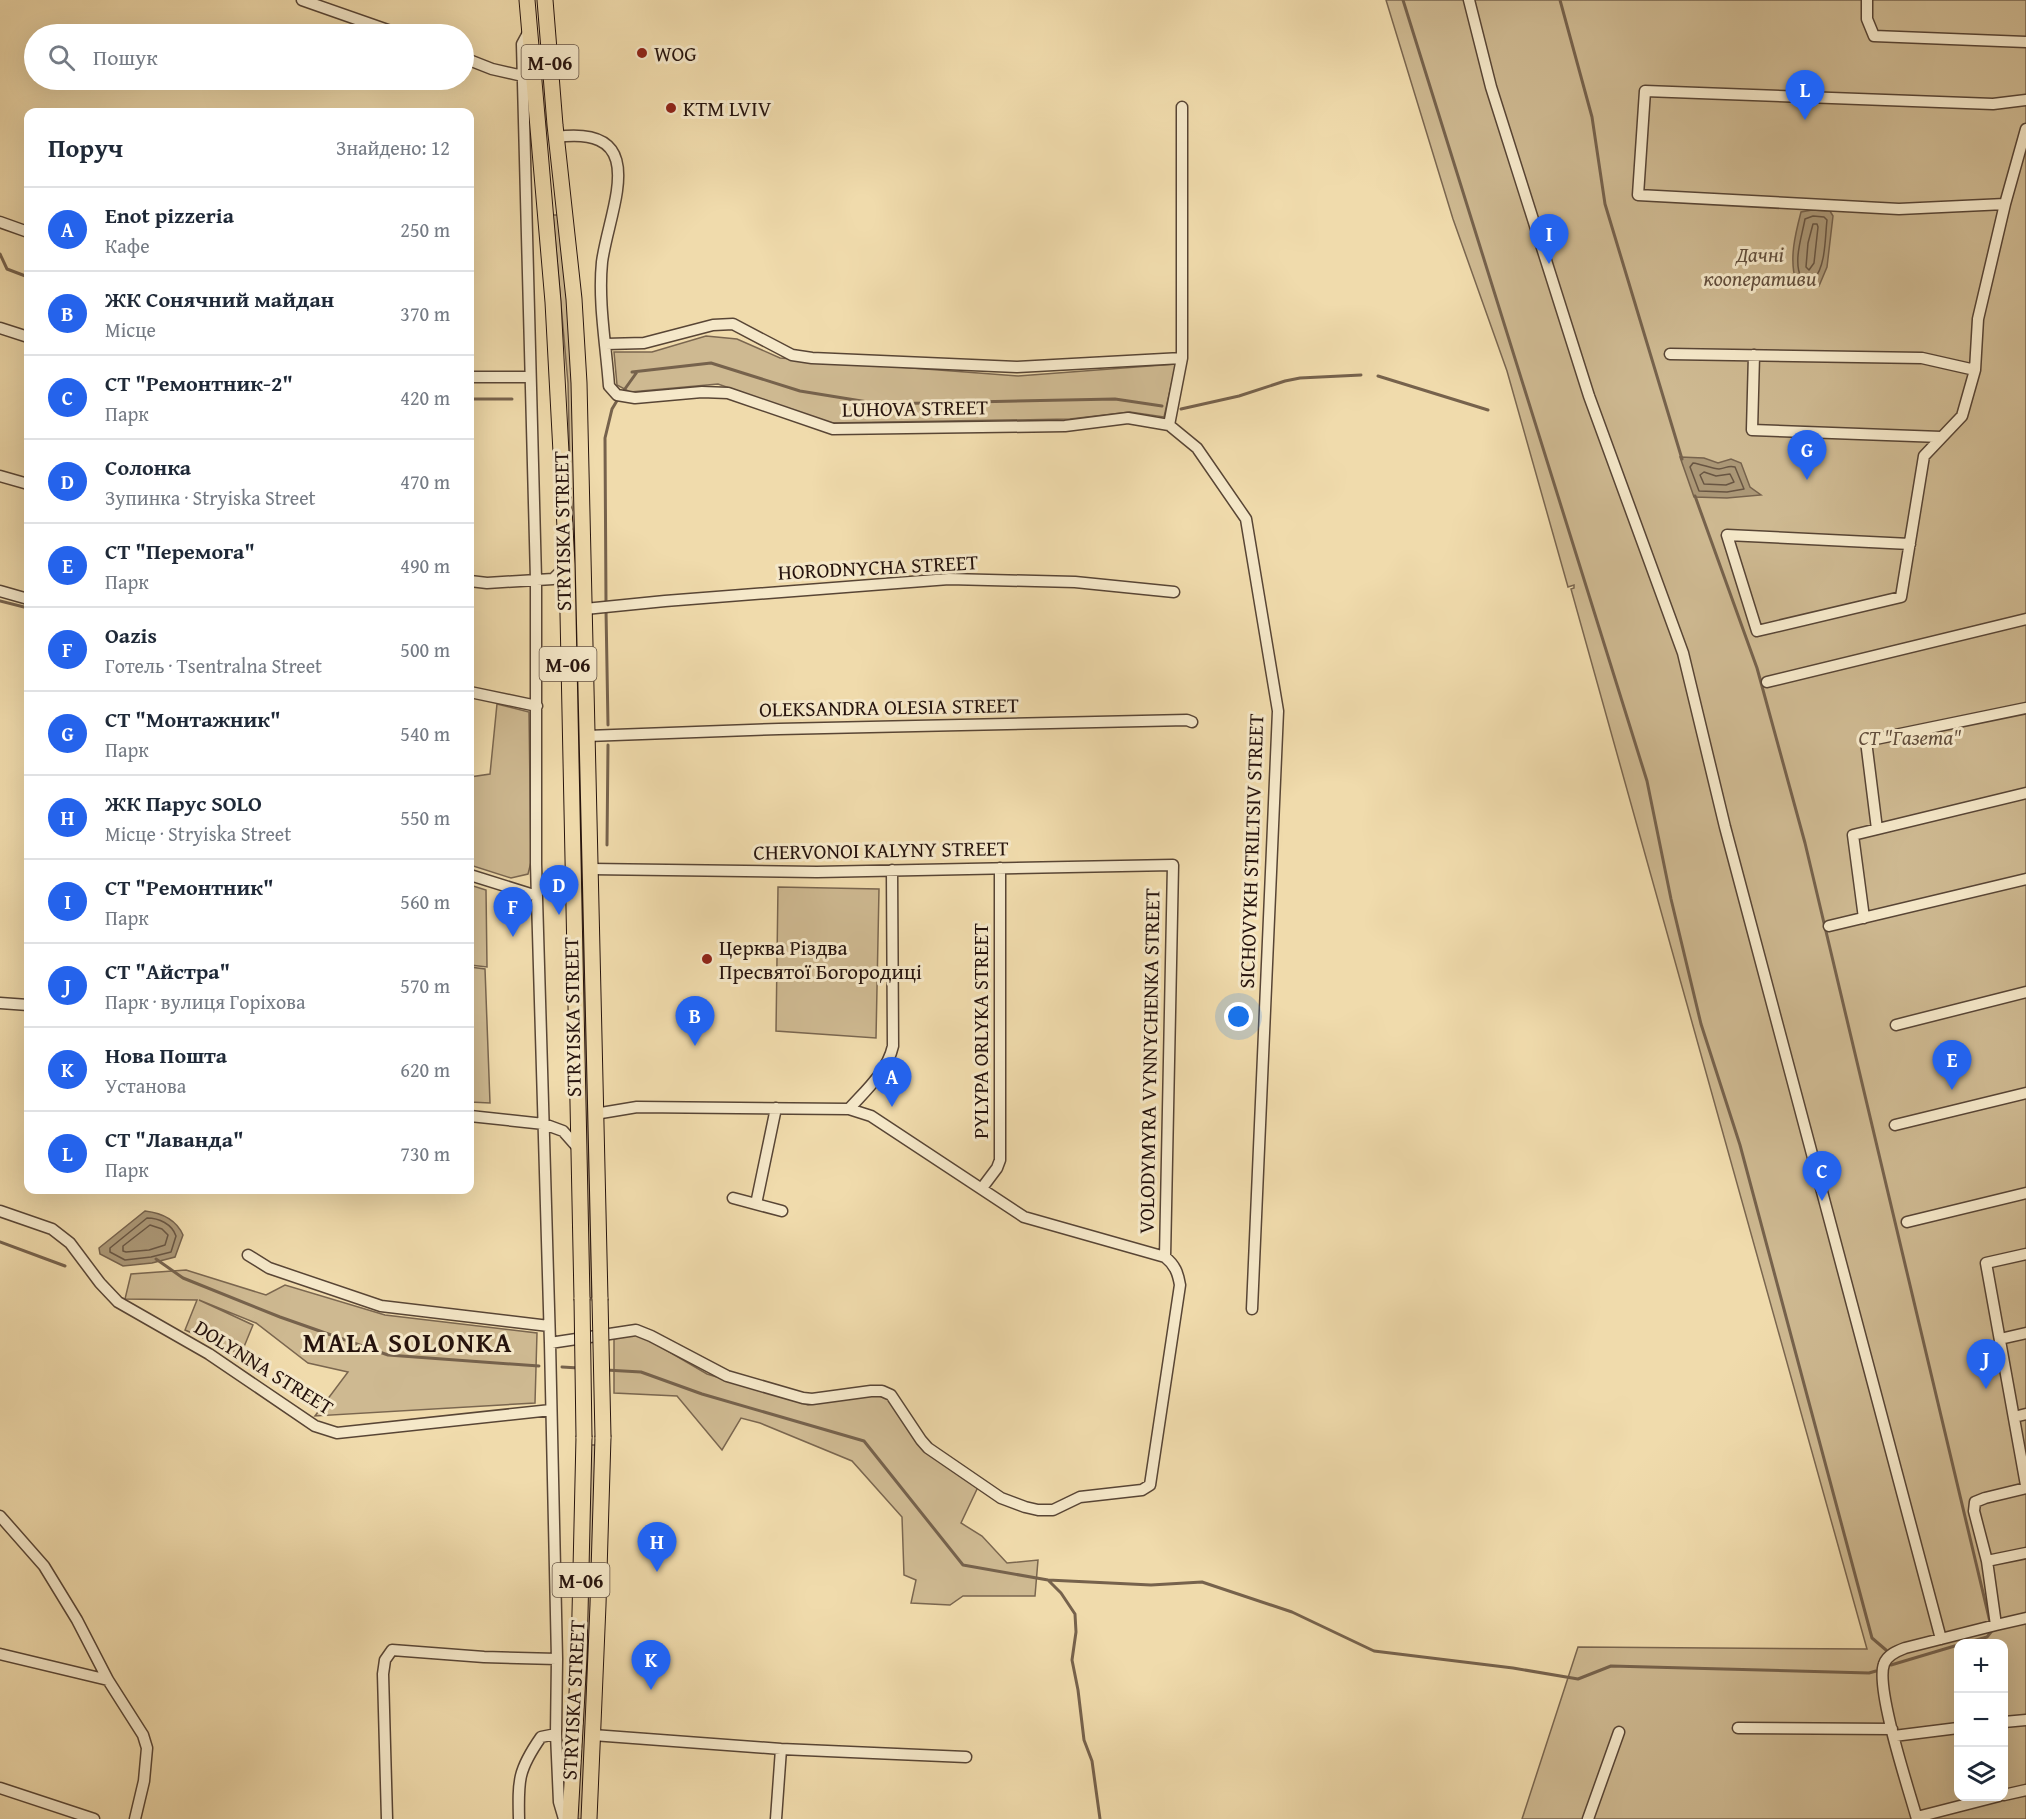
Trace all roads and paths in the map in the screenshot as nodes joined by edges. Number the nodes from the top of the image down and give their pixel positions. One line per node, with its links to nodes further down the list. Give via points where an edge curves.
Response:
1 (302, 0): 6 (street)
2 (527, 0): 8 (highway, STRYISKA STREET / М-06)
3 (545, 0): 15 (highway, STRYISKA STREET / М-06)
4 (1469, 0): 97 (street, via 1491,87 1589,396 1683,653 1728,839)
5 (1867, 0): 9 (street, via 1867,20 1874,36)
6 (326, 4): 7 (street)
7 (375, 24)
8 (529, 31): 11 (street, via 522,45); 33 (highway, STRYISKA STREET / М-06, via 553,302)
9 (2026, 42)
10 (474, 62): 11 (street)
11 (523, 76): 26 (street)
12 (2026, 100): 16 (street, via 1993,104 1645,91 1638,195 1899,209)
13 (1182, 107): 24 (street)
14 (2026, 129): 16 (street)
15 (557, 137): 21 (street, LUHOVA STREET, via 590,136 608,146 619,174 602,261); 40 (highway, STRYISKA STREET / М-06, via 576,323)
16 (2005, 204): 25 (street, via 1978,319)
17 (0, 222): 18 (street)
18 (24, 231)
19 (0, 328): 20 (street)
20 (24, 336)
21 (606, 344): 24 (street, LUHOVA STREET, via 644,343 733,324 792,355 812,358 1017,367); 28 (street, LUHOVA STREET, via 609,386 617,395 635,398 728,393 833,429 1065,426 1128,418)
22 (1670, 354): 23 (street)
23 (1754, 355): 25 (street, via 1922,358); 29 (street, via 1752,430)
24 (1182, 358): 28 (street)
25 (1975, 370): 29 (street, via 1962,417)
26 (530, 376): 27 (street); 34 (street)
27 (474, 377)
28 (1168, 425): 83 (street, SICHOVYKH STRILTSIV STREET, via 1197,448 1246,519 1278,711)
29 (1941, 437): 32 (street, via 1924,456)
30 (0, 476): 31 (street)
31 (24, 483)
32 (1910, 544): 32 (street, via 1784,538 1727,535 1757,631 1901,597)
33 (567, 566): 34 (street, via 557,577); 39 (highway, STRYISKA STREET / М-06)
34 (540, 579): 35 (street); 39 (street, via 559,586); 44 (street)
35 (474, 581)
36 (0, 591): 38 (street)
37 (1174, 592): 40 (street, HORODNYCHA STREET, via 1076,582 949,579)
38 (24, 597)
39 (567, 599): 66 (highway, STRYISKA STREET / М-06)
40 (585, 609): 47 (highway, STRYISKA STREET / М-06)
41 (2026, 619): 42 (street)
42 (1767, 682)
43 (474, 693): 44 (street)
44 (537, 706): 56 (street)
45 (2026, 708): 49 (street, via 1866,741)
46 (1192, 722): 47 (street, OLEKSANDRA OLESIA STREET, via 791,728)
47 (587, 736): 52 (highway, STRYISKA STREET / М-06)
48 (2026, 793): 49 (street)
49 (1877, 829): 57 (street, via 1853,835)
50 (1173, 865): 51 (street, CHERVONOI KALYNY STREET); 82 (street, VOLODYMYRA VYNNYCHENKA STREET)
51 (1000, 868): 53 (street, CHERVONOI KALYNY STREET); 73 (street, PYLYPA ORLYKA STREET, via 1000,1160)
52 (590, 869): 53 (street, CHERVONOI KALYNY STREET); 67 (highway, STRYISKA STREET / М-06)
53 (892, 870): 65 (street, via 892,1046 884,1069)
54 (474, 875): 56 (street)
55 (2026, 879): 57 (street)
56 (537, 896): 69 (street)
57 (1864, 918): 58 (street)
58 (1829, 926)
59 (2026, 992): 62 (street)
60 (0, 1003): 61 (street)
61 (24, 1005)
62 (1896, 1025)
63 (2026, 1093): 70 (street)
64 (776, 1108): 65 (street); 67 (street, via 637,1107); 76 (street)
65 (849, 1109): 73 (street, via 871,1116)
66 (578, 1110): 71 (street, via 574,1123); 72 (highway, STRYISKA STREET / М-06)
67 (595, 1114): 108 (highway, STRYISKA STREET / М-06, bridge, via 603,1437)
68 (474, 1116): 69 (street)
69 (544, 1124): 71 (street); 84 (street)
70 (1895, 1125)
71 (563, 1131): 72 (street)
72 (578, 1148): 121 (highway, STRYISKA STREET / М-06, bridge, via 584,1437 579,1657)
73 (982, 1188): 82 (street, via 1024,1217)
74 (2026, 1193): 79 (street)
75 (733, 1198): 76 (street)
76 (756, 1204): 78 (street)
77 (0, 1211): 88 (street, DOLYNNA STREET, via 52,1229 70,1243 118,1302 209,1354 315,1426 337,1433)
78 (782, 1211)
79 (1907, 1222)
80 (2026, 1254): 86 (street, via 1986,1263)
81 (248, 1255): 84 (street, via 269,1268 381,1306)
82 (1165, 1257): 87 (street, via 1179,1274 1180,1285 1150,1485 1142,1490 1080,1497 1053,1510 1025,1507 1001,1498 928,1448 891,1395 882,1391 803,1398 727,1376 636,1330)
83 (1252, 1309)
84 (549, 1326): 87 (street)
85 (2026, 1333): 86 (street)
86 (2000, 1339): 90 (street)
87 (550, 1343): 88 (street)
88 (551, 1410): 99 (street)
89 (2026, 1413): 90 (street)
90 (2014, 1417): 91 (street)
91 (2026, 1487): 94 (street, via 1975,1502)
92 (0, 1516): 100 (street, via 44,1566)
93 (2026, 1553): 94 (street)
94 (1987, 1561): 96 (street)
95 (2026, 1618): 96 (street)
96 (1996, 1625): 97 (street)
97 (1941, 1639): 106 (street, via 1898,1651 1887,1659 1882,1673 1883,1689)
98 (0, 1654): 100 (street)
99 (557, 1659): 107 (street); 118 (street, via 392,1650 383,1674)
100 (108, 1680): 117 (street, via 147,1748)
101 (2026, 1720): 102 (street)
102 (2008, 1722)
103 (1738, 1728): 106 (street)
104 (1954, 1728): 106 (street)
105 (1619, 1732): 124 (street)
106 (1893, 1732): 115 (street)
107 (556, 1734): 119 (street, via 541,1737 525,1759 520,1778); 120 (street, via 559,1802)
108 (593, 1735): 109 (street); 122 (highway, STRYISKA STREET / М-06)
109 (781, 1749): 110 (street); 123 (street)
110 (966, 1757)
111 (0, 1788): 116 (street)
112 (2026, 1790): 113 (street)
113 (2008, 1794)
114 (1983, 1801): 115 (street)
115 (1917, 1818)
116 (94, 1819)
117 (135, 1819)
118 (387, 1819)
119 (519, 1819)
120 (564, 1819)
121 (570, 1819)
122 (589, 1819)
123 (776, 1819)
124 (1588, 1819)

